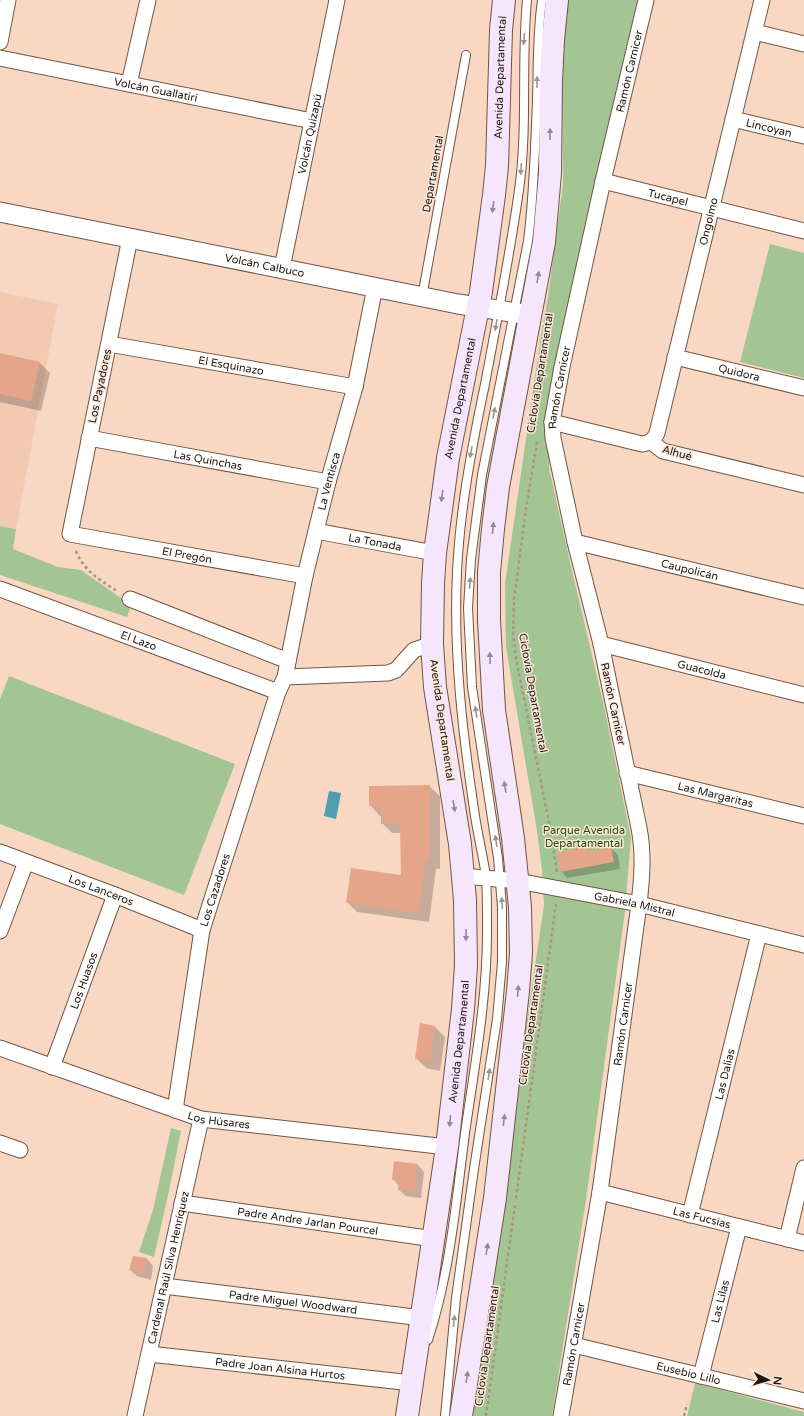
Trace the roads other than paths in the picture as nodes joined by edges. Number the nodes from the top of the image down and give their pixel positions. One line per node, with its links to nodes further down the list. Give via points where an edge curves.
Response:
1 (8, 0): 11 (street)
2 (148, 0): 15 (street)
3 (337, 0): 17 (street, Volcán Quizapú)
4 (504, 0): 27 (main road, Avenida Departamental, one-way to 27, via 497,166)
5 (527, 0): 28 (lane, one-way to 28)
6 (542, 0): 28 (lane, one-way to 6, via 528,241 535,174 538,27)
7 (557, 0): 28 (main road, one-way to 7, via 544,242 550,173 551,81)
8 (646, 0): 19 (street, Ramón Carnicer)
9 (762, 0): 10 (street, Ongolmo)
10 (755, 32): 12 (street); 16 (street, Ongolmo)
11 (0, 42)
12 (804, 44)
13 (466, 56): 26 (lane, Departamental)
14 (0, 58): 15 (street, Volcán Guallatiri)
15 (129, 84): 17 (street, Volcán Guallatiri)
16 (733, 119): 18 (street, Lincoyan); 20 (street, Ongolmo)
17 (312, 120): 24 (street, Volcán Quizapú)
18 (804, 136)
19 (603, 181): 20 (street, Tucapel); 33 (street, Ramón Carnicer)
20 (712, 208): 22 (street, Tucapel); 30 (street, Ongolmo)
21 (0, 212): 23 (street, Volcán Calbuco)
22 (804, 230)
23 (130, 238): 24 (street, Volcán Calbuco); 29 (street, Los Payadores)
24 (282, 268): 25 (street, Volcán Calbuco)
25 (375, 287): 26 (street, Volcán Calbuco); 31 (street, La Ventisca)
26 (422, 296): 27 (street, Volcán Calbuco)
27 (478, 307): 28 (street, Volcán Calbuco); 41 (main road, Avenida Departamental, one-way to 41, via 448,458)
28 (514, 313): 57 (main road, one-way to 28, via 513,838 494,710 489,596); 57 (lane, one-way to 57, via 470,456 457,572 456,641 460,697 475,816)
29 (109, 344): 31 (street, El Esquinazo); 34 (street, Los Payadores)
30 (675, 357): 32 (street, Quidora); 35 (street, Ongolmo, via 657,433)
31 (354, 387): 36 (street, La Ventisca)
32 (804, 388)
33 (552, 422): 35 (street, Alhué, via 642,444); 40 (street, Ramón Carnicer, via 553,438)
34 (89, 438): 36 (street, Las Quinchas); 39 (street, Los Payadores)
35 (651, 442): 37 (street, Alhué, via 663,451)
36 (328, 482): 38 (street, La Ventisca)
37 (804, 485)
38 (316, 531): 41 (street, La Tonada); 42 (street, La Ventisca)
39 (70, 534): 42 (street, El Pregón)
40 (576, 542): 44 (street, Caupolicán); 47 (street, Ramón Carnicer)
41 (435, 553): 46 (main road, Avenida Departamental)
42 (305, 576): 48 (street, La Ventisca)
43 (0, 589): 50 (street, El Lazo)
44 (804, 597)
45 (130, 599): 48 (street)
46 (432, 644): 49 (street, via 414,650 396,670 388,673); 56 (main road, Avenida Departamental, one-way to 56, via 435,687 456,813)
47 (601, 644): 51 (street, Guacolda); 52 (street, Ramón Carnicer)
48 (288, 661): 49 (street, La Ventisca)
49 (285, 677): 50 (street, Los Cazadores)
50 (278, 692): 60 (street, Los Cazadores)
51 (804, 695)
52 (627, 773): 53 (street, Las Margaritas); 59 (street, Ramón Carnicer, via 641,840)
53 (804, 816)
54 (0, 852): 55 (street, Los Lanceros)
55 (26, 862): 58 (street, Los Lanceros); 61 (street)
56 (463, 876): 57 (street, Gabriela Mistral); 69 (main road, Avenida Departamental, one-way to 69, via 466,966)
57 (501, 880): 59 (street, Gabriela Mistral); 84 (lane, via 487,945 483,1007 451,1247 438,1308); 88 (lane, one-way to 57, via 456,1298 497,1019 502,962); 89 (main road, one-way to 57, via 495,1198 521,953 520,907)
58 (115, 895): 60 (street, Los Lanceros); 65 (street, Los Huasos)
59 (639, 904): 62 (street, Gabriela Mistral); 72 (street, Ramón Carnicer)
60 (202, 930): 66 (street, Los Cazadores)
61 (0, 931)
62 (759, 934): 63 (street, Gabriela Mistral); 74 (street, Las Dalias)
63 (804, 945)
64 (0, 1048): 65 (street, Los Húsares)
65 (52, 1067): 66 (street, Los Húsares)
66 (175, 1110): 67 (street, Los Húsares)
67 (201, 1118): 69 (street, Los Húsares); 73 (street, Cardenal Raúl Silva Henríquez)
68 (0, 1144): 70 (street)
69 (447, 1147): 76 (main road, Avenida Departamental)
70 (20, 1150)
71 (804, 1168): 77 (street)
72 (600, 1192): 74 (street, Las Fucsias); 81 (street, Ramón Carnicer)
73 (182, 1203): 76 (street, Padre Andre Jarlan Pourcel); 79 (street, Cardenal Raúl Silva Henríquez)
74 (690, 1215): 75 (street, Las Fucsias)
75 (739, 1227): 77 (street, Las Fucsias); 83 (street, Las Lilas)
76 (434, 1239): 80 (main road, Avenida Departamental)
77 (787, 1239): 78 (street, Las Fucsias)
78 (804, 1243)
79 (164, 1286): 80 (street, Padre Miguel Woodward); 82 (street, Cardenal Raúl Silva Henríquez)
80 (422, 1318): 84 (main road, Avenida Departamental)
81 (574, 1345): 83 (street, Eusebio Lillo); 90 (street, Ramón Carnicer)
82 (149, 1354): 84 (street, Padre Joan Alsina Hurtos); 86 (street, Cardenal Raúl Silva Henríquez)
83 (701, 1376): 85 (street, Eusebio Lillo)
84 (412, 1383): 87 (main road, Avenida Departamental)
85 (804, 1401)
86 (136, 1416)
87 (407, 1416)
88 (445, 1416)
89 (461, 1416)
90 (561, 1416)

